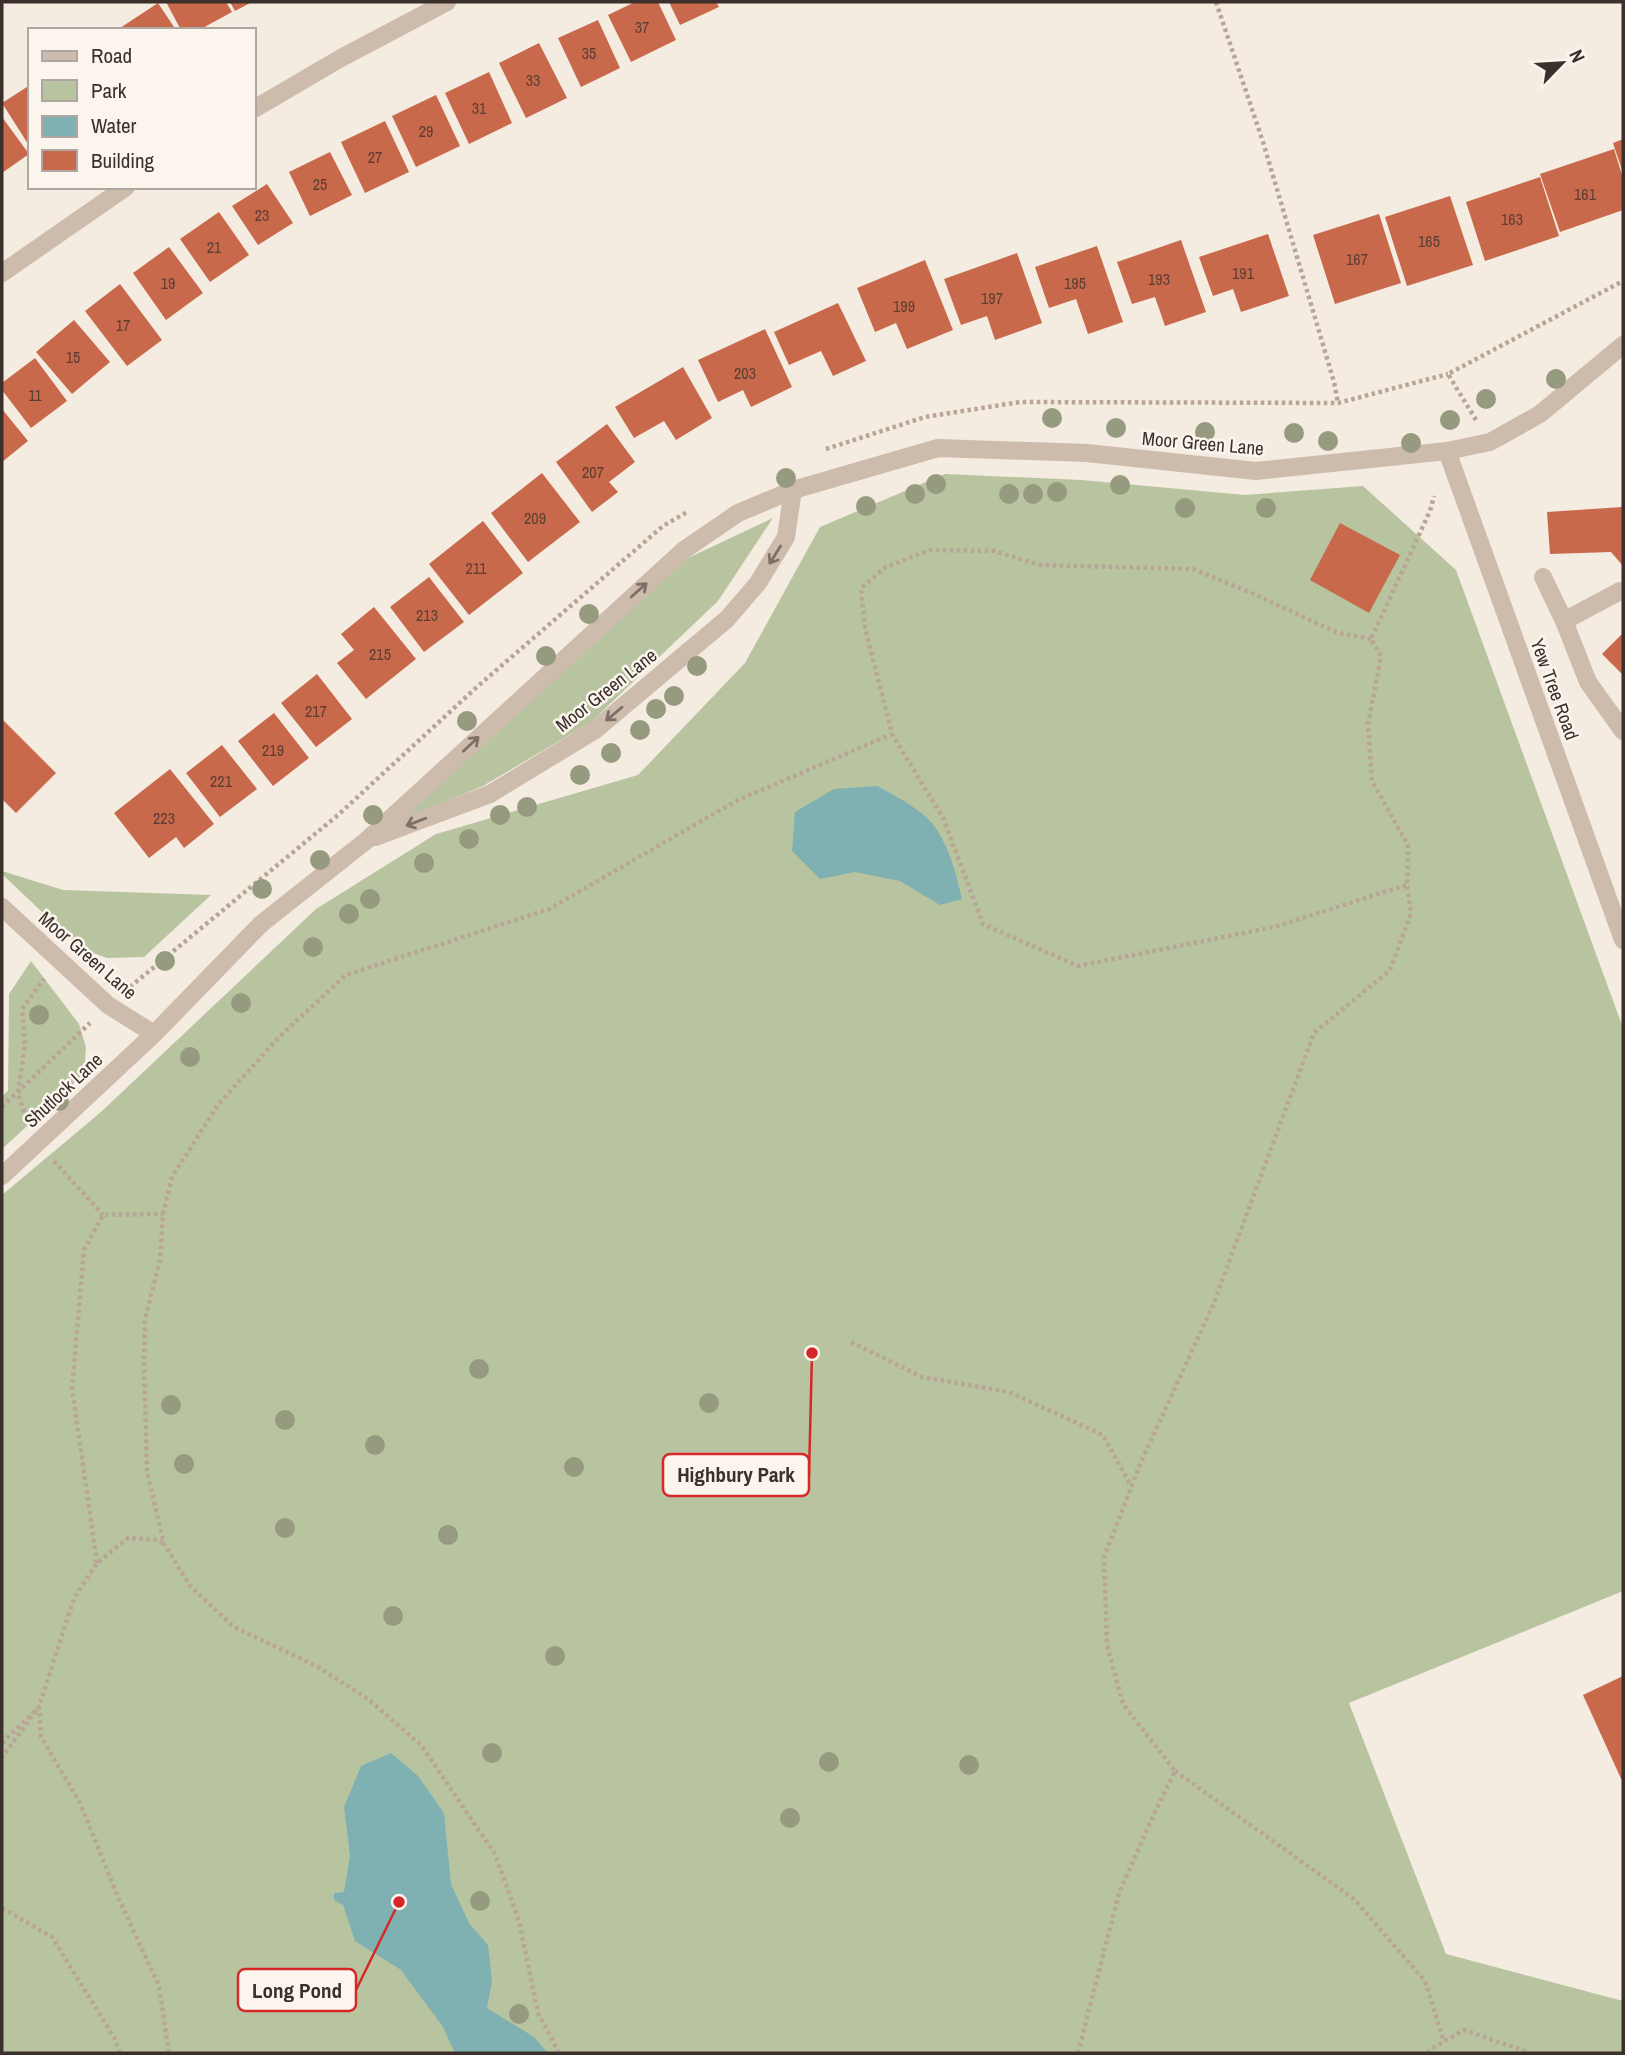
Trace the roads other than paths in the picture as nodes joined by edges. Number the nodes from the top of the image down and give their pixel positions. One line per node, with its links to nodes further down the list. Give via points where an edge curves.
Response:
1 (447, 2): 2 (street)
2 (256, 108)
3 (122, 189): 4 (street)
4 (2, 273)
5 (1623, 345): 6 (street, Moor Green Lane, via 1540,414 1490,442)
6 (1447, 452): 7 (street, Moor Green Lane, via 1256,471 1087,453 938,448); 14 (street, Yew Tree Road)
7 (793, 490): 12 (street, Moor Green Lane, one-way to 7, via 684,550 738,513); 12 (street, Moor Green Lane, one-way to 12, via 786,537 758,583 727,619 595,730 490,794)
8 (1543, 577): 10 (street)
9 (1620, 591): 10 (street)
10 (1564, 621): 11 (street, via 1588,682)
11 (1623, 731)
12 (367, 841): 15 (street, Moor Green Lane, via 261,924)
13 (2, 907): 15 (street, Moor Green Lane, via 108,1005)
14 (1623, 940)
15 (153, 1034): 16 (street, Shutlock Lane)
16 (2, 1176)

